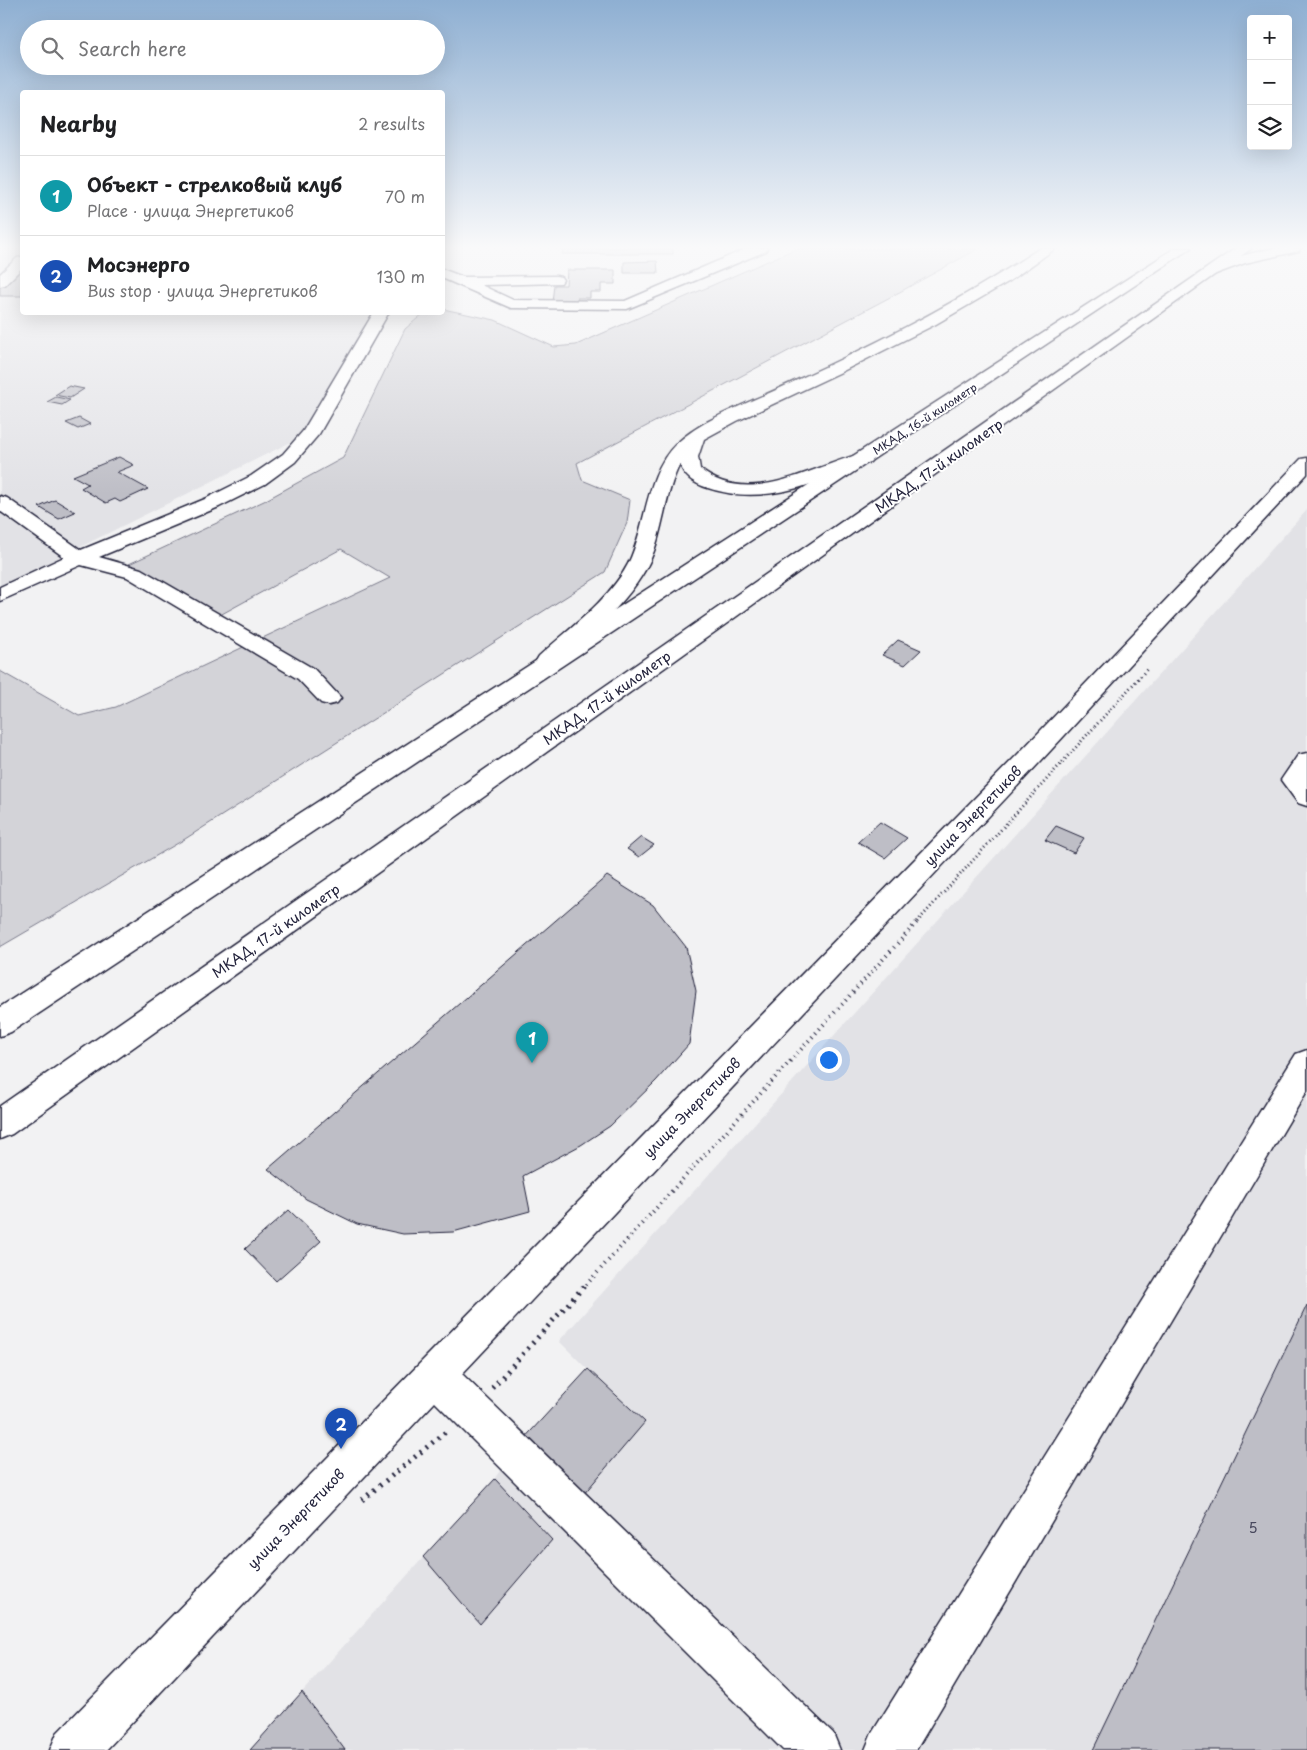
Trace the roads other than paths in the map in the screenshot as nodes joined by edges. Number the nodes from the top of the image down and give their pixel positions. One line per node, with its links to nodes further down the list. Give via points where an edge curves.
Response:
1 (372, 330): 9 (main road, via 310,434 290,458 258,480 212,503)
2 (914, 330): 5 (main road, via 714,425)
3 (1061, 330): 6 (main road, МКАД, 16-й километр)
4 (1132, 330): 17 (main road, МКАД, 17-й километр)
5 (696, 438): 6 (main road, via 689,452 688,462 692,470 699,478 735,490 787,486); 11 (main road, via 675,456 638,564 596,616)
6 (866, 458): 11 (main road)
7 (1307, 463): 18 (main road, улица Энергетиков, via 1030,757)
8 (0, 502): 9 (main road)
9 (79, 558): 10 (main road); 12 (main road, via 134,573 306,674)
10 (0, 595)
11 (529, 678): 15 (main road)
12 (329, 698)
13 (1307, 761): 14 (main road, via 1294,780)
14 (1307, 797)
15 (0, 1024)
16 (1307, 1063): 21 (main road)
17 (0, 1124)
18 (435, 1375): 19 (main road, улица Энергетиков); 20 (main road)
19 (74, 1750)
20 (816, 1750)
21 (889, 1750)

